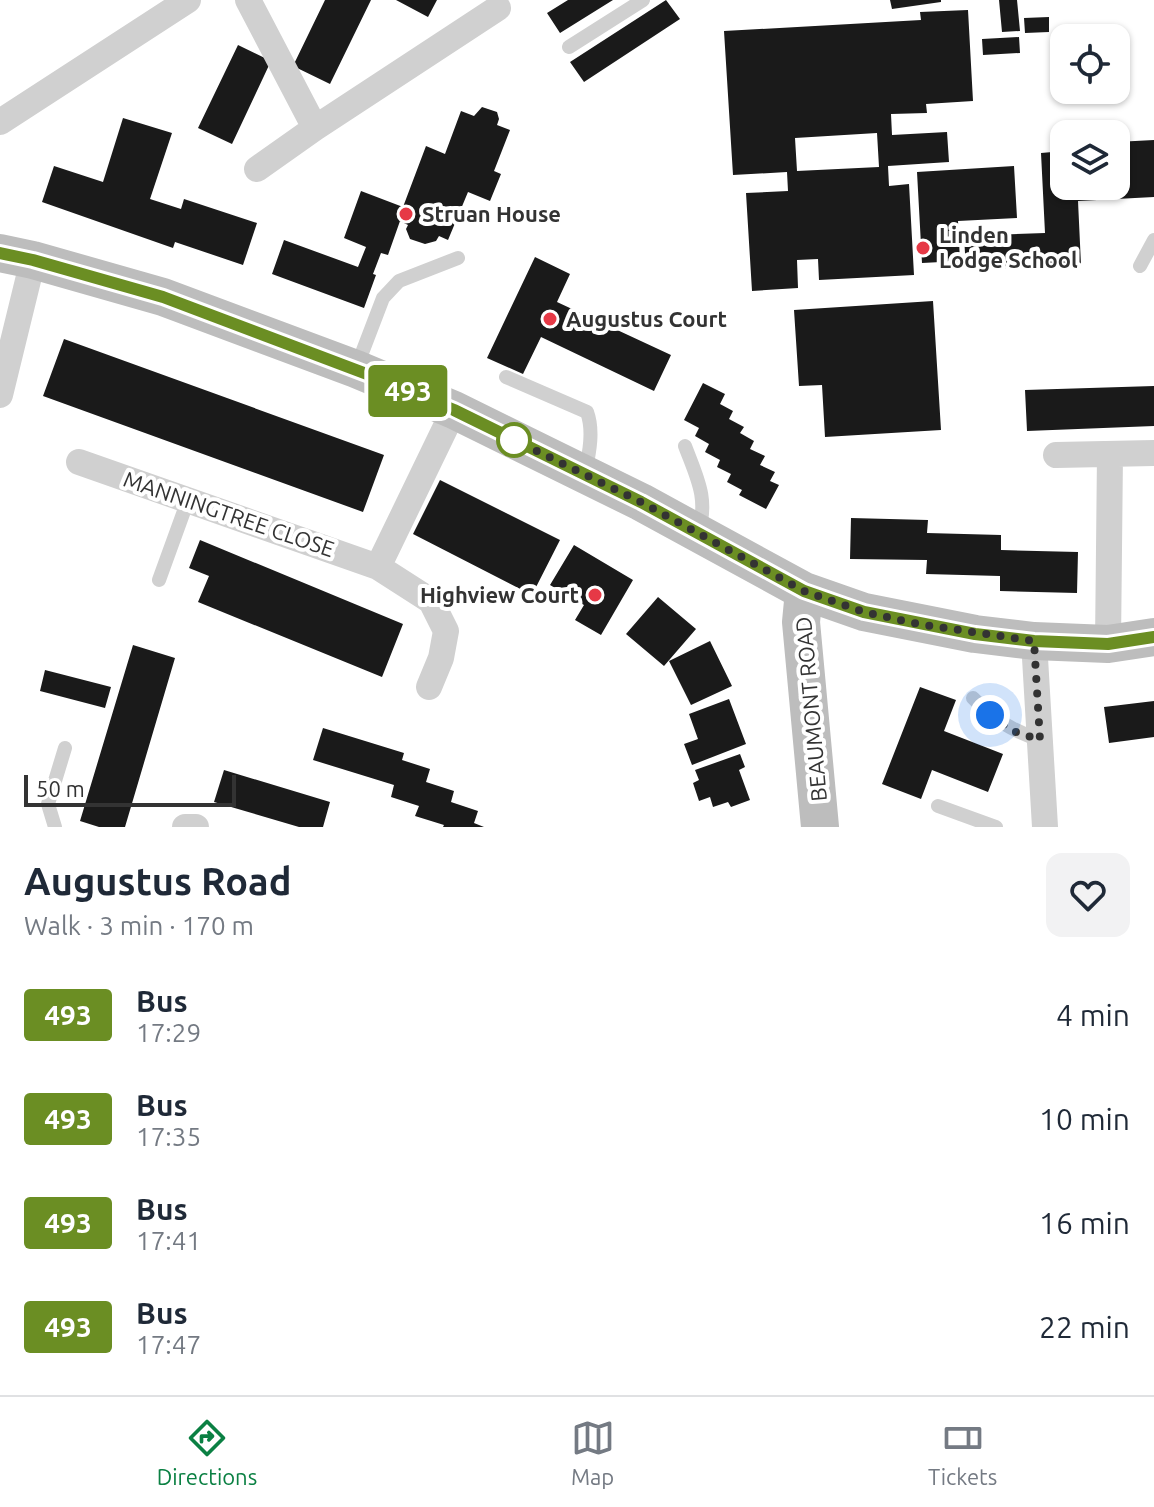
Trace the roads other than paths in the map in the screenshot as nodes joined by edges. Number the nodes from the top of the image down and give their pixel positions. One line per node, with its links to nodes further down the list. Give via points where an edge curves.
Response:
1 (188, 0): 6 (street)
2 (248, 0): 7 (street)
3 (643, 0): 5 (lane)
4 (498, 8): 7 (street)
5 (569, 47)
6 (0, 122)
7 (315, 128): 8 (street)
8 (257, 169)
9 (1154, 240): 12 (lane)
10 (17, 256): 13 (street, via 163,297); 15 (street)
11 (458, 258): 13 (lane, via 399,281 383,298)
12 (1140, 266)
13 (356, 369): 16 (street)
14 (506, 377): 22 (lane, via 587,412 591,422)
15 (0, 395)
16 (454, 410): 22 (street); 25 (street)
17 (685, 446): 24 (lane, via 703,495)
18 (1154, 453): 19 (street)
19 (1110, 454): 20 (street); 30 (street)
20 (1056, 455)
21 (79, 462): 23 (street, MANNINGTREE CLOSE)
22 (585, 474): 24 (street)
23 (188, 500): 25 (street, MANNINGTREE CLOSE); 26 (lane)
24 (698, 533): 27 (street)
25 (378, 567): 31 (street, MANNINGTREE CLOSE, via 431,601 446,631)
26 (159, 580)
27 (804, 591): 29 (street, via 918,624); 39 (street, BEAUMONT ROAD, via 801,622)
28 (1154, 637): 30 (street)
29 (1034, 641): 30 (street); 33 (street)
30 (1108, 644)
31 (429, 687)
32 (973, 698): 33 (lane, via 1013,731)
33 (1040, 740): 41 (street)
34 (65, 748): 36 (lane, via 48,804)
35 (938, 806): 40 (lane)
36 (55, 827)
37 (185, 827): 38 (street)
38 (196, 827)
39 (820, 827)
40 (996, 827)
41 (1045, 827)

